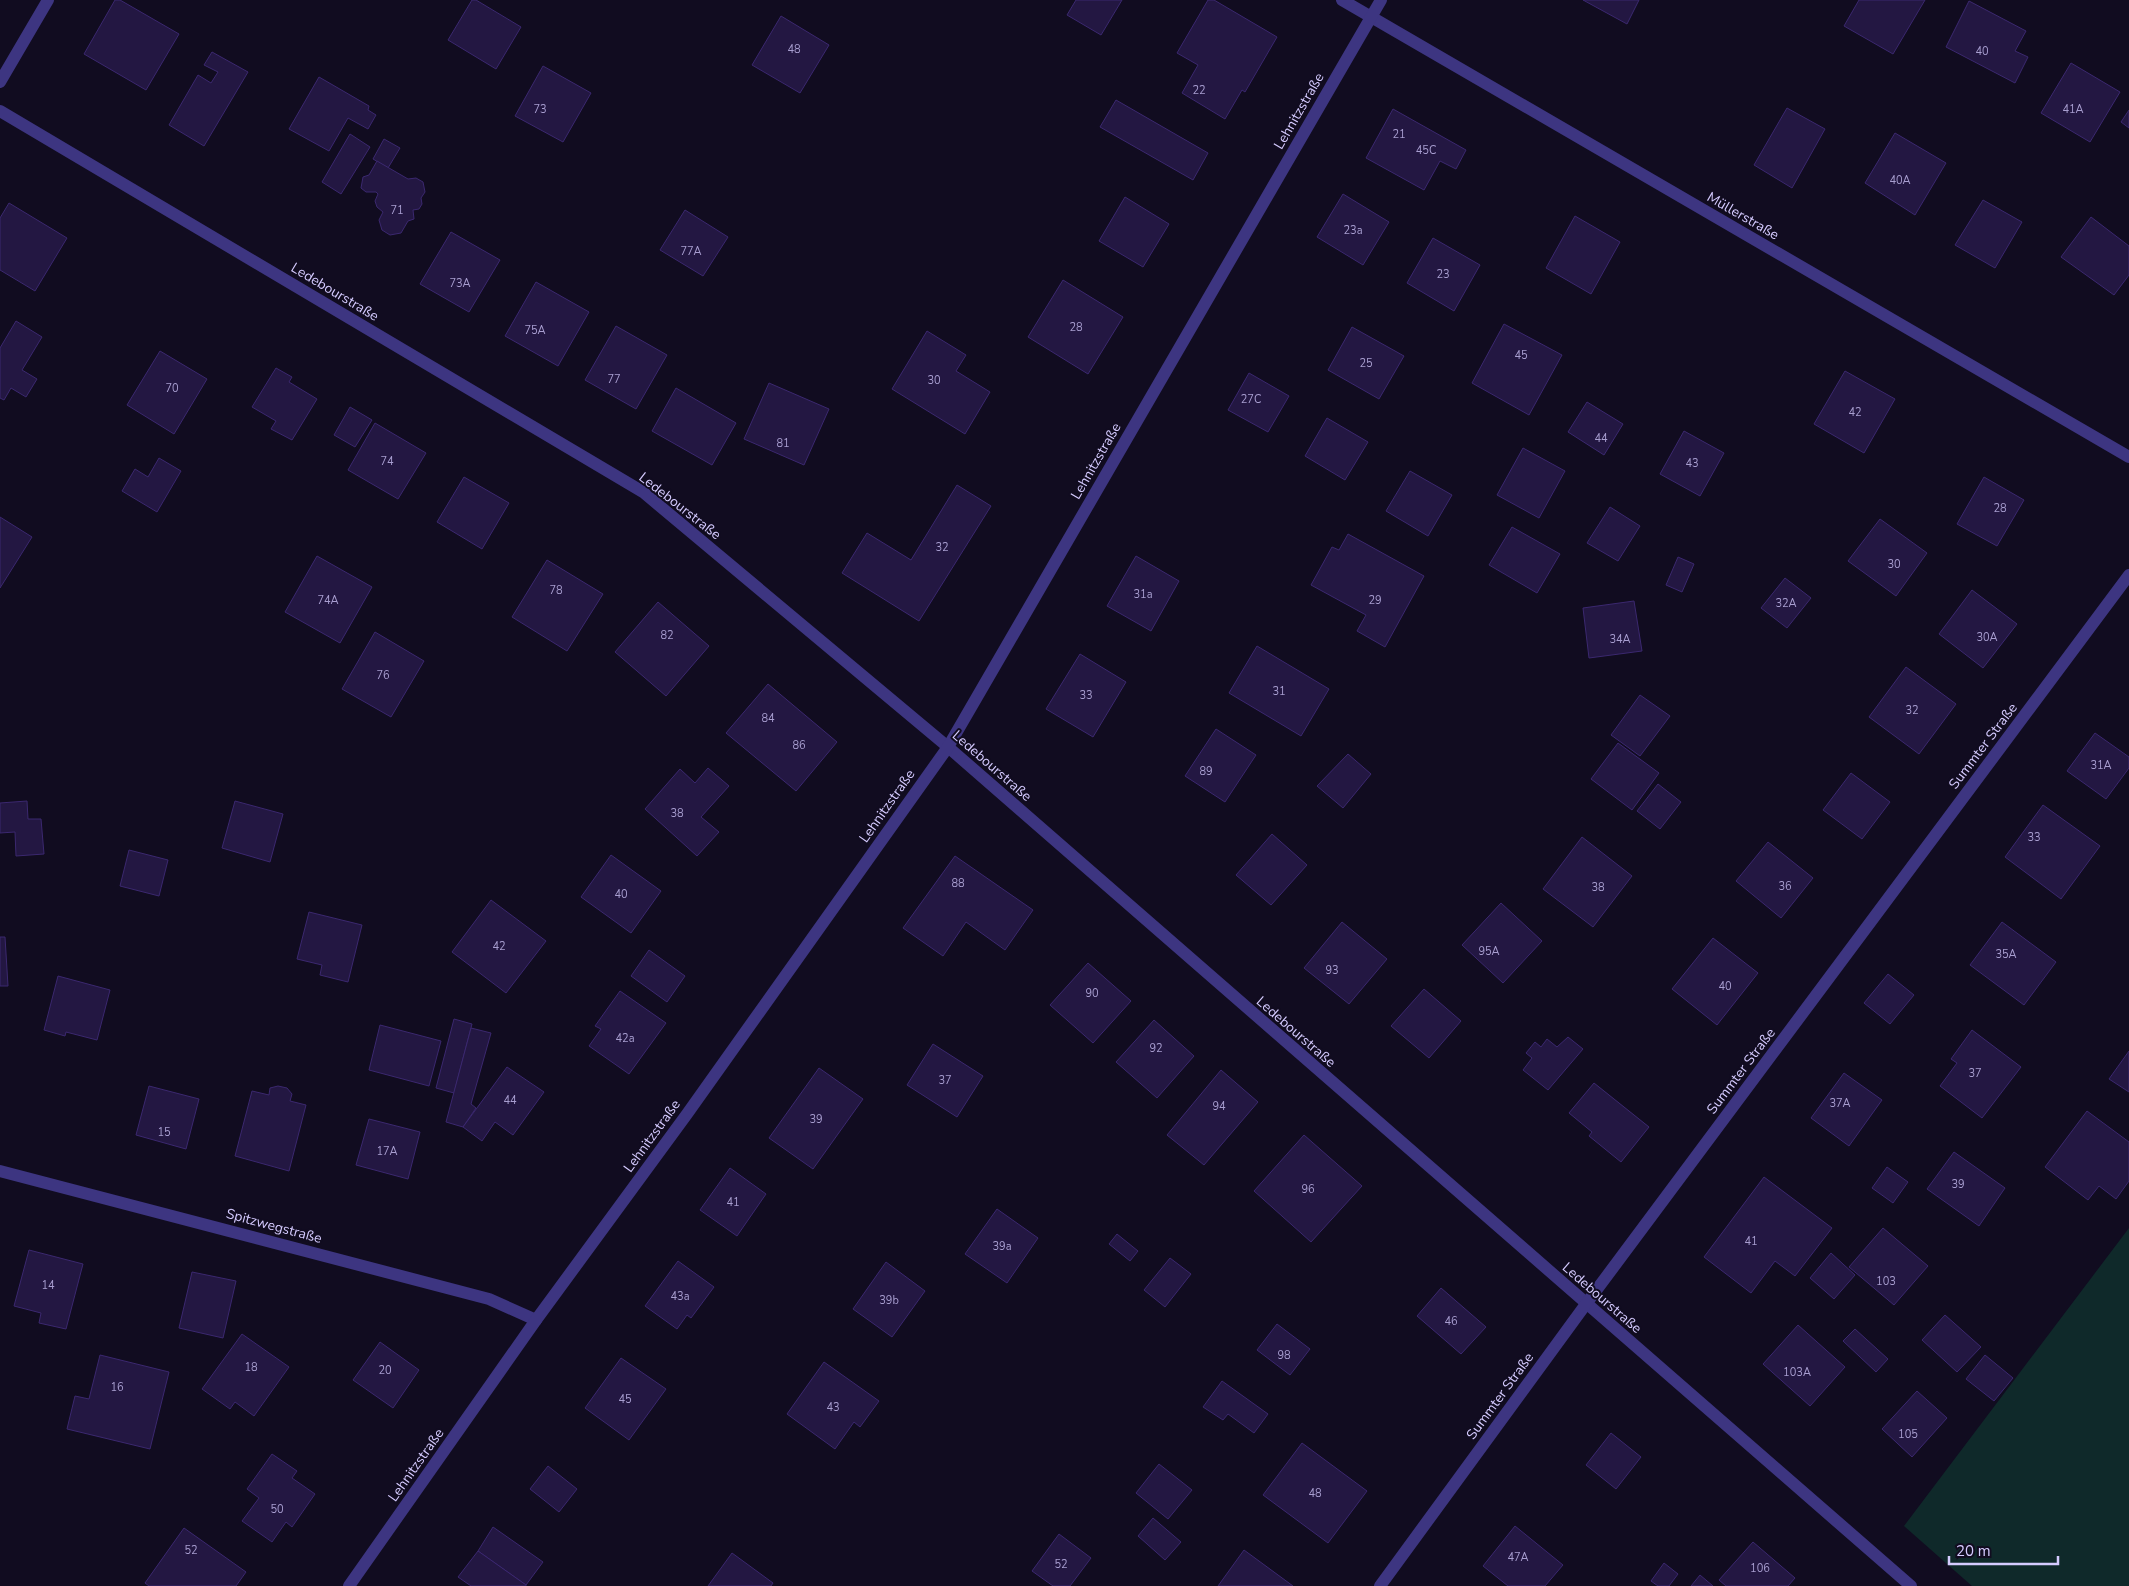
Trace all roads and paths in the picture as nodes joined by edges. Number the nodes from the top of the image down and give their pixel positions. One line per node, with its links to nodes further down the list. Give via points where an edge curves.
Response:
1 (48, 0): 5 (street)
2 (1342, 0): 4 (street, Müllerstraße)
3 (1382, 0): 4 (street, Lehnitzstraße)
4 (1372, 17): 7 (street, Müllerstraße); 9 (street, Lehnitzstraße)
5 (0, 82)
6 (0, 111): 9 (street, Ledebourstraße, via 643,492)
7 (2129, 457)
8 (2129, 575): 11 (street, Summter Straße)
9 (948, 747): 11 (street, Ledebourstraße); 12 (street, Lehnitzstraße)
10 (0, 1171): 12 (street, Spitzwegstraße, via 489,1299)
11 (1586, 1304): 14 (street, Summter Straße); 15 (street, Ledebourstraße)
12 (536, 1320): 13 (street, Lehnitzstraße)
13 (349, 1586)
14 (1380, 1586)
15 (1911, 1586)

